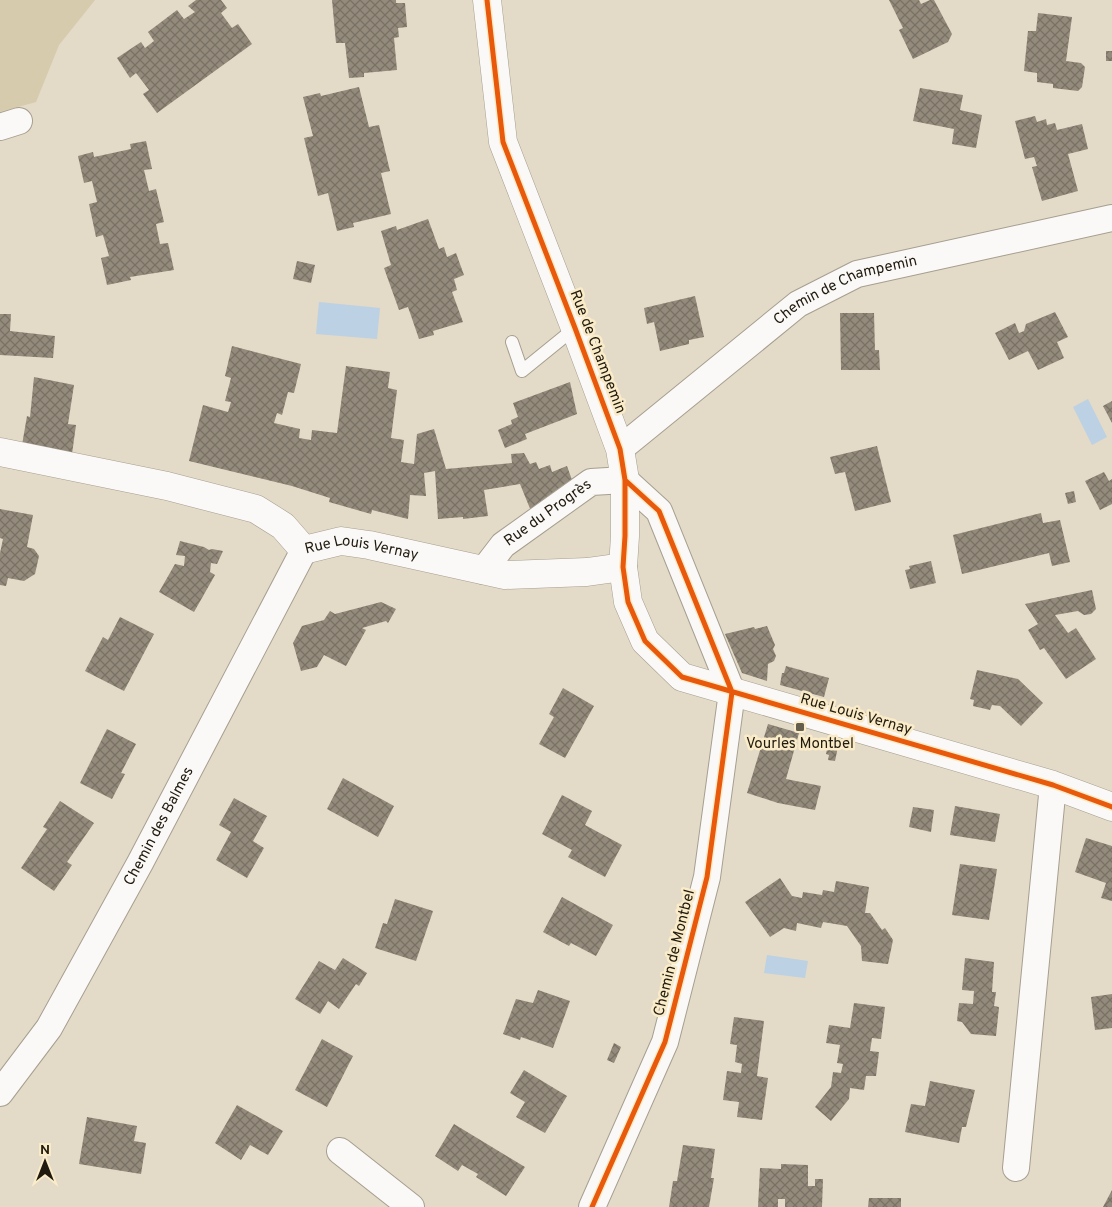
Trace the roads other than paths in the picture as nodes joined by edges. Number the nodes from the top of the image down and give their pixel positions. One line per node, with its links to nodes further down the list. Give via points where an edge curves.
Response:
1 (487, 0): 3 (street, Rue de Champemin, via 502,142)
2 (1112, 218): 5 (street, Chemin de Champemin, via 858,274 798,304)
3 (575, 328): 4 (lane, via 522,371); 5 (street, Rue de Champemin)
4 (512, 342)
5 (620, 449): 7 (street, Rue de Champemin)
6 (0, 452): 8 (street, Rue Louis Vernay, via 166,486 256,509 283,526)
7 (625, 480): 9 (street, Rue de Champemin); 10 (street, Rue du Progrès, via 592,482 503,545); 11 (street, via 658,511)
8 (304, 550): 10 (street, Rue Louis Vernay, via 342,541); 14 (street, Chemin des Balmes, via 49,1028)
9 (623, 567): 10 (street, Rue Louis Vernay, via 587,572 505,575); 11 (street, Rue Louis Vernay, via 628,602 645,641 682,677)
10 (483, 571)
11 (732, 692): 12 (street, Rue Louis Vernay); 18 (street, Chemin de Montbel, via 707,877 665,1042)
12 (1053, 785): 13 (street, Rue Louis Vernay); 16 (street)
13 (1112, 807)
14 (0, 1093)
15 (340, 1151): 17 (street)
16 (1016, 1168)
17 (411, 1207)
18 (592, 1207)

